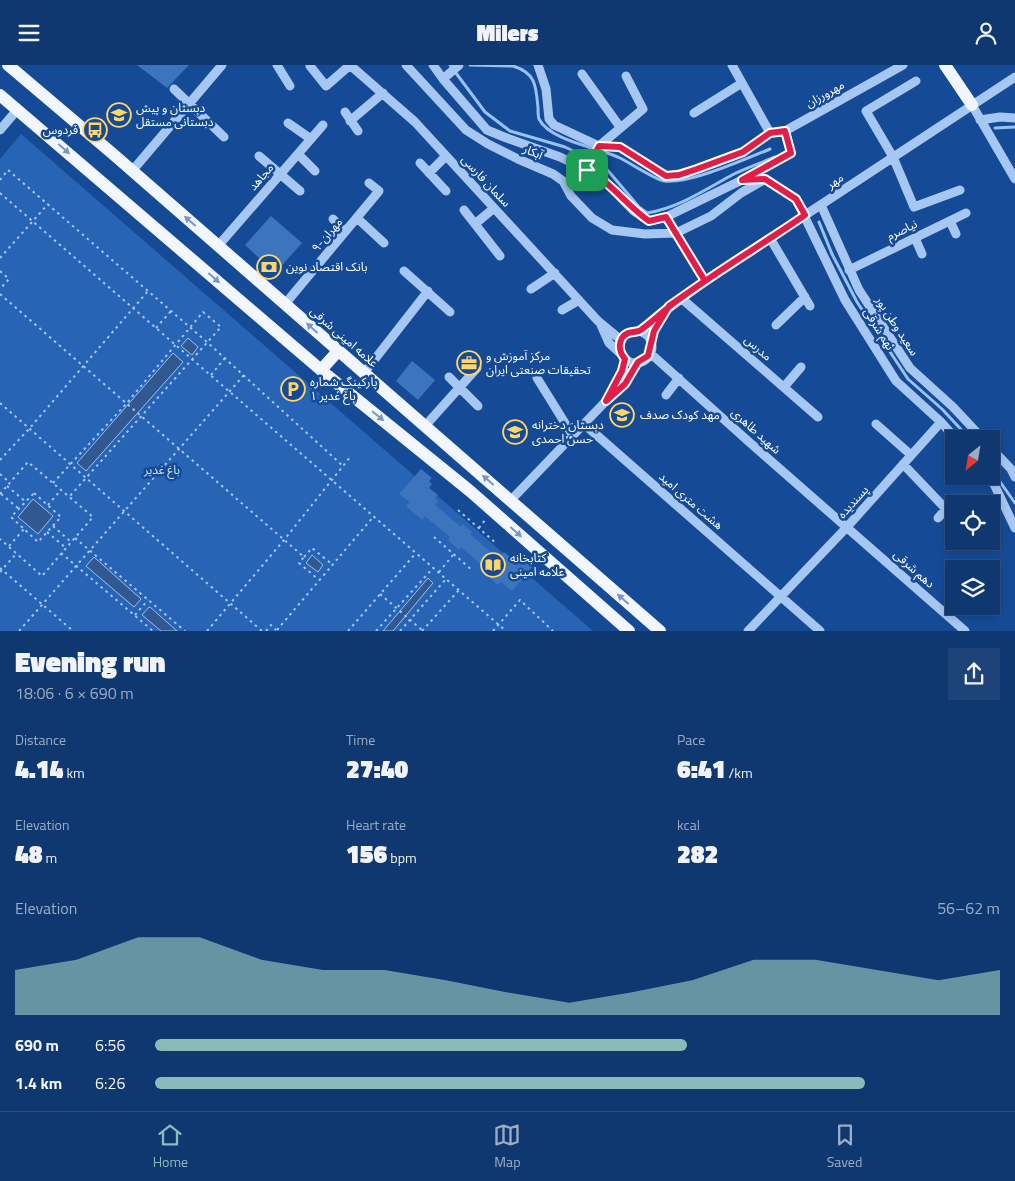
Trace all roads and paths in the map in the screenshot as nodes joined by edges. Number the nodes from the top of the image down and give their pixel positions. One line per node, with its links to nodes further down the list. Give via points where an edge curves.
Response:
1 (8, 65): 47 (main road, علامه امینی شرقی)
2 (222, 65): 23 (street)
3 (277, 65): 19 (street)
4 (310, 65): 5 (street, via 326,86)
5 (350, 65): 21 (street, سلمان فارسی)
6 (406, 65): 73 (street, آبکار, via 466,130 488,144 553,174 563,181 571,197 592,218 612,230)
7 (433, 65): 16 (street, آبکار)
8 (459, 65): 16 (street)
9 (538, 65): 40 (street, via 546,89 549,119 554,125)
10 (732, 65): 18 (street)
11 (903, 65): 36 (street, مهرورزان)
12 (945, 65): 24 (main road)
13 (582, 74): 33 (street)
14 (626, 76): 33 (street, via 643,109)
15 (1015, 77): 24 (street, مهر)
16 (443, 79): 46 (street, آبکار, via 487,130)
17 (916, 81): 44 (street, via 866,111)
18 (742, 83): 27 (street); 37 (street)
19 (290, 85)
20 (174, 89): 23 (street)
21 (383, 93): 30 (street); 42 (street, سلمان فارسی)
22 (1, 97): 25 (main road)
23 (189, 105): 38 (street); 47 (street)
24 (972, 105): 29 (street); 44 (street, مهر)
25 (17, 110): 34 (street); 120 (main road, one-way to 120)
26 (345, 112): 30 (street)
27 (694, 113)
28 (1015, 118): 29 (street)
29 (980, 120): 53 (street)
30 (350, 121): 35 (street)
31 (288, 123): 39 (street)
32 (322, 125): 39 (street, مجاهد)
33 (620, 127): 40 (street)
34 (0, 130)
35 (358, 131)
36 (785, 131): 37 (street); 54 (street, via 791,153)
37 (770, 133): 40 (street, via 743,152 679,175 666,176 620,147)
38 (224, 137)
39 (311, 139): 41 (street, مجاهد)
40 (599, 146): 46 (street)
41 (298, 154): 48 (street); 50 (street, مجاهد)
42 (446, 155): 49 (street); 62 (street, سلمان فارسی)
43 (259, 156): 50 (street)
44 (893, 157): 56 (street, via 914,207); 61 (street, مهر)
45 (420, 163): 49 (street)
46 (587, 170): 66 (street, آبکار, via 601,177 634,211 649,221)
47 (132, 171): 78 (main road, علامه امینی شرقی, one-way to 47)
48 (315, 171)
49 (429, 173): 58 (street)
50 (280, 174): 57 (street); 78 (street, مجاهد)
51 (0, 179): 60 (path, via 8,170)
52 (765, 179): 54 (street, آبکار); 65 (street, via 796,199); 73 (street, آبکار, via 711,216)
53 (1015, 179)
54 (742, 180): 66 (street, آبکار)
55 (369, 183): 67 (street, ۹-مهران, via 379,191)
56 (960, 190)
57 (300, 191)
58 (446, 191)
59 (0, 193): 69 (path)
60 (48, 204): 69 (path); 89 (path)
61 (821, 205): 65 (street, مهر); 84 (street, سعید وطن پور)
62 (494, 208): 71 (street); 85 (street, سلمان فارسی)
63 (464, 210): 71 (street)
64 (966, 213): 70 (street, نیاصرم)
65 (805, 215): 76 (street, مهر); 137 (street, نهم شرقی, via 845,299 896,381)
66 (666, 217): 73 (street)
67 (357, 218): 72 (street, ۹-مهران); 77 (street)
68 (333, 219): 72 (street)
69 (32, 221): 81 (path); 98 (path)
70 (950, 221): 74 (street); 75 (street, نیاصرم)
71 (476, 224): 80 (street)
72 (346, 232): 95 (street, ۹-مهران)
73 (676, 233): 86 (street)
74 (956, 234)
75 (915, 238): 79 (street); 84 (street, نیاصرم)
76 (770, 239): 86 (street, مهر); 92 (street)
77 (384, 243)
78 (218, 246): 95 (main road, علامه امینی شرقی)
79 (922, 253)
80 (500, 256)
81 (0, 258)
82 (0, 271): 87 (path, via 9,279)
83 (404, 271): 90 (street)
84 (849, 271): 143 (street, سعید وطن پور, via 910,368)
85 (555, 273): 88 (street); 94 (street, سلمان فارسی)
86 (705, 281): 93 (street, مهر)
87 (0, 289)
88 (531, 289)
89 (148, 291): 98 (path); 100 (path)
90 (428, 291): 101 (street); 121 (street)
91 (0, 294): 117 (path)
92 (805, 297): 97 (street); 103 (street)
93 (681, 298): 96 (street, مهر); 128 (street, مدرس)
94 (579, 300): 99 (street); 102 (street, سلمان فارسی)
95 (285, 304): 111 (main road, علامه امینی شرقی, one-way to 95)
96 (669, 306): 106 (street, مهر); 109 (street, مهر)
97 (810, 306)
98 (134, 308): 105 (path); 117 (path)
99 (562, 310)
100 (171, 311): 104 (path); 105 (path)
101 (450, 312)
102 (598, 321): 107 (street, سلمان فارسی); 113 (street, سلمان فارسی, via 609,343)
103 (776, 325)
104 (190, 327): 108 (path); 108 (path, via 203,312 221,327); 110 (path)
105 (156, 328): 110 (path)
106 (639, 331): 107 (street, via 630,331); 109 (street)
107 (621, 340): 113 (street)
108 (207, 342): 114 (path); 115 (path)
109 (651, 342): 112 (street)
110 (176, 345): 115 (path); 133 (path)
111 (338, 351): 120 (main road); 121 (main road, علامه امینی شرقی)
112 (650, 353): 116 (street); 126 (street, شهید طاهری)
113 (624, 357): 116 (street); 131 (street, via 622,371)
114 (225, 358): 122 (path); 123 (path)
115 (192, 359): 122 (path); 135 (path)
116 (638, 362): 131 (street, via 625,384)
117 (82, 367): 133 (path); 141 (path)
118 (801, 367): 128 (street)
119 (476, 368): 127 (street)
120 (321, 370): 224 (main road, one-way to 224, via 470,491)
121 (364, 373): 140 (main road, علامه امینی شرقی)
122 (210, 375): 129 (path)
123 (244, 375): 129 (path); 152 (path)
124 (449, 377): 127 (street)
125 (537, 378): 144 (street)
126 (679, 378): 130 (street); 173 (street, شهید طاهری)
127 (460, 387): 134 (street); 140 (street)
128 (784, 387): 136 (street, مدرس)
129 (230, 391): 145 (path); 156 (path)
130 (666, 395)
131 (606, 401): 138 (street)
132 (0, 403): 141 (path)
133 (126, 404): 135 (path); 151 (path)
134 (478, 406)
135 (141, 417): 145 (path); 155 (path)
136 (818, 417)
137 (941, 422): 142 (street, نهم شرقی); 146 (street, پسندیده)
138 (584, 424): 144 (street); 201 (street, هشت متری امید)
139 (876, 425): 146 (street)
140 (425, 426): 164 (main road, علامه امینی شرقی, one-way to 140)
141 (30, 429): 149 (path); 151 (path)
142 (948, 430)
143 (975, 430)
144 (573, 436): 164 (street)
145 (178, 449): 169 (path); 180 (path)
146 (911, 455): 150 (street, پسندیده)
147 (351, 456): 152 (path)
148 (1000, 457): 154 (street)
149 (0, 460)
150 (903, 464): 171 (street, via 946,509); 173 (street, پسندیده)
151 (70, 465): 155 (path); 158 (path)
152 (343, 466): 156 (path)
153 (0, 474): 157 (path)
154 (1015, 477)
155 (86, 478): 163 (path); 169 (path)
156 (332, 479): 170 (path); 180 (path)
157 (10, 483): 158 (path, via 28,462); 160 (path)
158 (53, 483): 161 (path)
159 (994, 485): 174 (street)
160 (7, 486): 162 (path); 165 (path)
161 (61, 490): 163 (path); 166 (path)
162 (0, 494): 167 (path)
163 (69, 497): 178 (path, via 93,517)
164 (511, 500): 225 (main road, علامه امینی شرقی, one-way to 164)
165 (26, 502): 166 (path, via 34,493); 167 (path)
166 (48, 505): 172 (path, via 61,517)
167 (19, 509): 175 (path, via 11,517)
168 (458, 510): 182 (path)
169 (124, 511): 185 (path); 204 (path)
170 (374, 516): 187 (path); 191 (path)
171 (938, 518)
172 (52, 526): 176 (path); 181 (path)
173 (847, 527): 201 (street, پسندیده); 228 (street, دهم شرقی)
174 (1015, 527)
175 (24, 529): 176 (path, via 38,542); 183 (path)
176 (47, 532): 184 (path)
177 (434, 537): 189 (path)
178 (75, 538): 181 (path); 185 (path)
179 (0, 540): 183 (path)
180 (284, 541): 190 (path); 204 (path)
181 (71, 542): 184 (path)
182 (497, 544)
183 (8, 547): 188 (path)
184 (66, 548): 186 (path)
185 (90, 550): 192 (path); 202 (path)
186 (61, 553): 188 (path, via 42,576); 192 (path)
187 (416, 553): 193 (path); 200 (path)
188 (16, 554): 194 (path)
189 (454, 555): 195 (path); 196 (path)
190 (304, 557): 191 (path, via 312,547); 198 (path, via 299,563)
191 (333, 565): 198 (path)
192 (76, 566): 203 (path); 206 (path)
193 (433, 568): 196 (path); 205 (path)
194 (1, 570): 203 (path)
195 (473, 571)
196 (439, 572): 197 (path)
197 (446, 579): 199 (path); 207 (path)
198 (319, 580): 216 (path)
199 (459, 590): 208 (path); 220 (path)
200 (380, 594): 205 (path); 217 (path)
201 (781, 596): 226 (street, پسندیده); 227 (street, هشت متری امید)
202 (148, 600): 206 (path); 212 (path)
203 (42, 604): 209 (path); 210 (path)
204 (230, 604): 213 (path); 214 (path)
205 (397, 608): 207 (path); 218 (path)
206 (135, 615): 211 (path)
207 (410, 619): 219 (path); 220 (path)
208 (499, 625): 221 (path); 222 (path); 223 (path, via 520,600)
209 (18, 631)
210 (73, 631)
211 (153, 631)
212 (185, 631)
213 (207, 631)
214 (262, 631)
215 (266, 631): 216 (path, via 271,625)
216 (277, 631)
217 (348, 631)
218 (376, 631)
219 (400, 631)
220 (422, 631)
221 (493, 631)
222 (506, 631)
223 (554, 631)
224 (629, 631)
225 (660, 631)
226 (748, 631)
227 (820, 631)
228 (964, 631)

